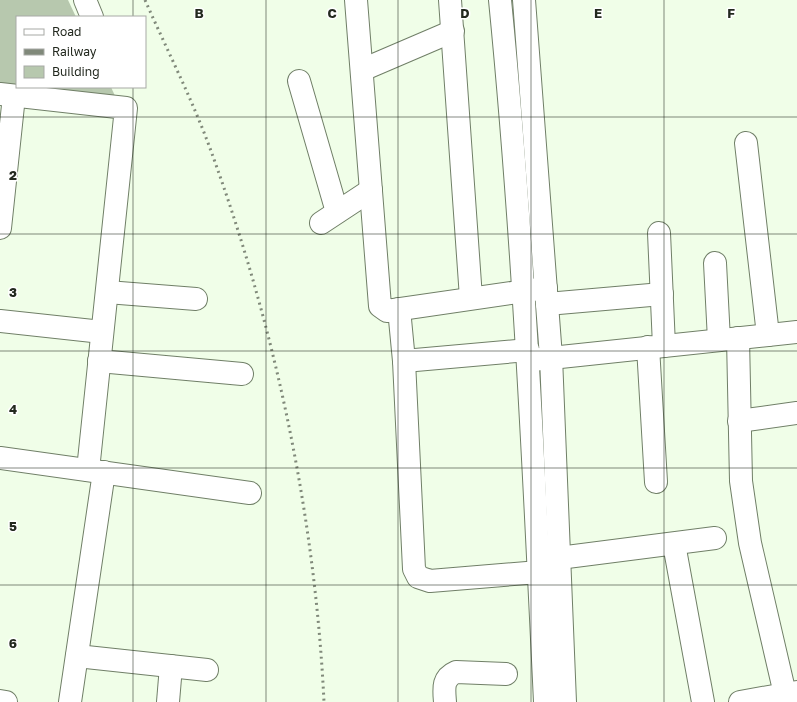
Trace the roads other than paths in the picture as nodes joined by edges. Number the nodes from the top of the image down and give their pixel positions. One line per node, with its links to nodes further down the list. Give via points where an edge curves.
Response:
1 (85, 0): 6 (main road)
2 (356, 0): 8 (main road)
3 (450, 0): 7 (main road)
4 (500, 0): 9 (main road)
5 (524, 0): 10 (main road)
6 (92, 16)
7 (452, 31): 8 (main road); 22 (main road)
8 (362, 70): 14 (main road)
9 (508, 74): 10 (main road); 18 (main road)
10 (530, 75): 21 (main road)
11 (299, 81): 14 (main road, via 329,218)
12 (7, 95): 15 (main road); 19 (main road, via 126,108)
13 (746, 143): 28 (main road)
14 (371, 190): 24 (main road, via 380,306 387,311)
15 (0, 228)
16 (659, 233): 20 (main road)
17 (715, 263): 29 (main road)
18 (524, 290): 21 (main road); 22 (main road); 31 (main road)
19 (107, 292): 23 (main road); 26 (main road)
20 (662, 294): 21 (main road); 30 (main road)
21 (547, 296): 32 (main road)
22 (471, 298): 24 (main road)
23 (196, 299)
24 (399, 309): 34 (main road)
25 (0, 321): 26 (main road)
26 (102, 332): 33 (main road)
27 (797, 332): 28 (main road)
28 (768, 335): 29 (main road)
29 (729, 339): 30 (main road); 37 (main road)
30 (656, 347): 32 (main road); 40 (main road)
31 (528, 355): 32 (main road); 34 (main road); 45 (main road)
32 (551, 357): 44 (main road)
33 (99, 361): 35 (main road); 39 (main road)
34 (404, 361): 45 (main road, via 414,569 418,577 430,581)
35 (242, 374)
36 (797, 413): 37 (main road)
37 (739, 421): 50 (main road, via 741,480 750,542)
38 (0, 458): 39 (main road)
39 (96, 471): 41 (main road); 46 (main road)
40 (656, 482)
41 (250, 493)
42 (715, 538): 43 (main road)
43 (674, 544): 44 (main road); 58 (main road)
44 (559, 558): 57 (main road)
45 (539, 572): 56 (main road)
46 (77, 656): 47 (main road); 53 (main road)
47 (171, 666): 48 (main road); 54 (main road)
48 (207, 670)
49 (506, 674): 55 (main road, via 456,672 448,675 444,684)
50 (791, 693): 59 (main road)
51 (0, 701): 52 (main road)
52 (6, 702)
53 (70, 702)
54 (168, 702)
55 (445, 702)
56 (545, 702)
57 (565, 702)
58 (702, 702)
59 (741, 702)

